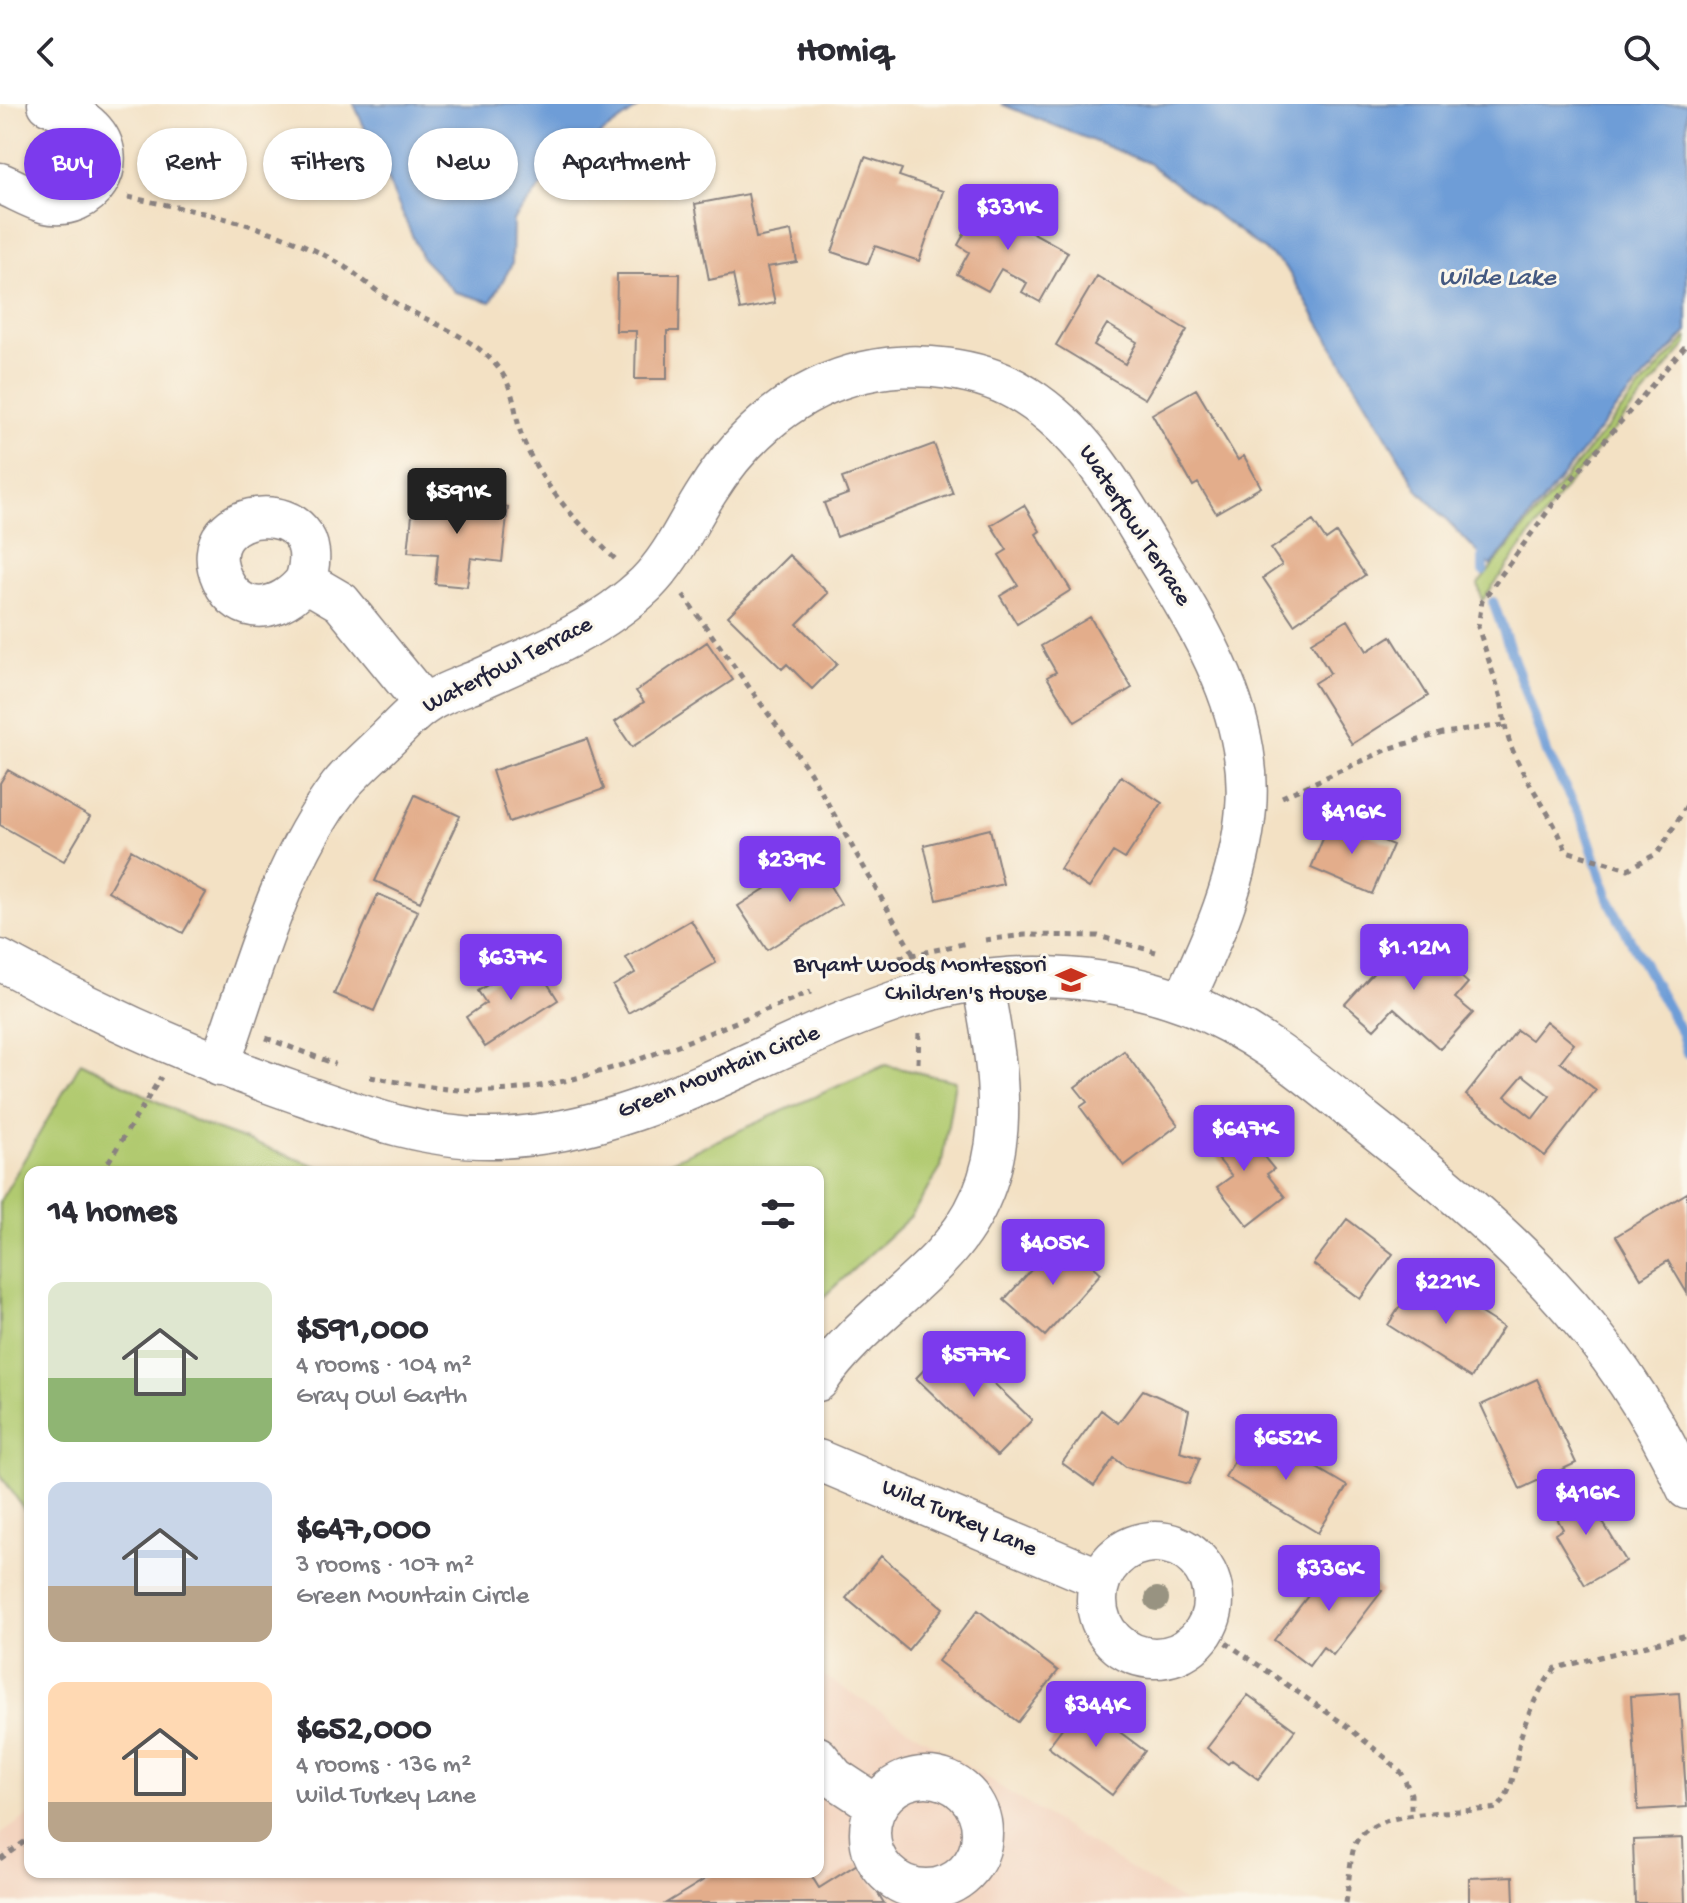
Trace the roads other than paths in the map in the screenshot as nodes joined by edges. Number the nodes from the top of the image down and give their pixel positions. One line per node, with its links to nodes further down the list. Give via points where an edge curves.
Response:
1 (48, 104): 2 (street, via 77,117 101,141 104,177 92,191 48,204)
2 (0, 183)
3 (305, 581): 4 (street, via 341,602)
4 (424, 704): 7 (street, Waterfowl Terrace, via 603,618 657,571 733,455 770,417 819,385 868,371 924,367 974,373 1021,392 1060,419 1100,465 1205,637 1237,720 1246,807 1237,857 1223,913); 8 (street, Waterfowl Terrace, via 342,784 315,824 289,871)
5 (0, 960): 8 (street, Green Mountain Circle, via 135,1031)
6 (982, 980): 7 (street, Green Mountain Circle, via 1042,977 1112,983); 8 (street, Green Mountain Circle, via 916,994 627,1114 498,1138 424,1134); 9 (street, via 1000,1115 989,1182 940,1258)
7 (1183, 1002): 11 (street, Green Mountain Circle, via 1243,1028 1283,1055 1484,1217 1592,1330 1639,1396)
8 (219, 1066)
9 (824, 1373)
10 (824, 1463): 12 (street, Wild Turkey Lane)
11 (1687, 1489)
12 (1100, 1579): 12 (street, via 1097,1609 1106,1632 1121,1648 1143,1658 1164,1658 1190,1646 1206,1629 1213,1606 1210,1580 1194,1556 1168,1543 1142,1543 1116,1556)
13 (824, 1764): 14 (street)
14 (876, 1805)

